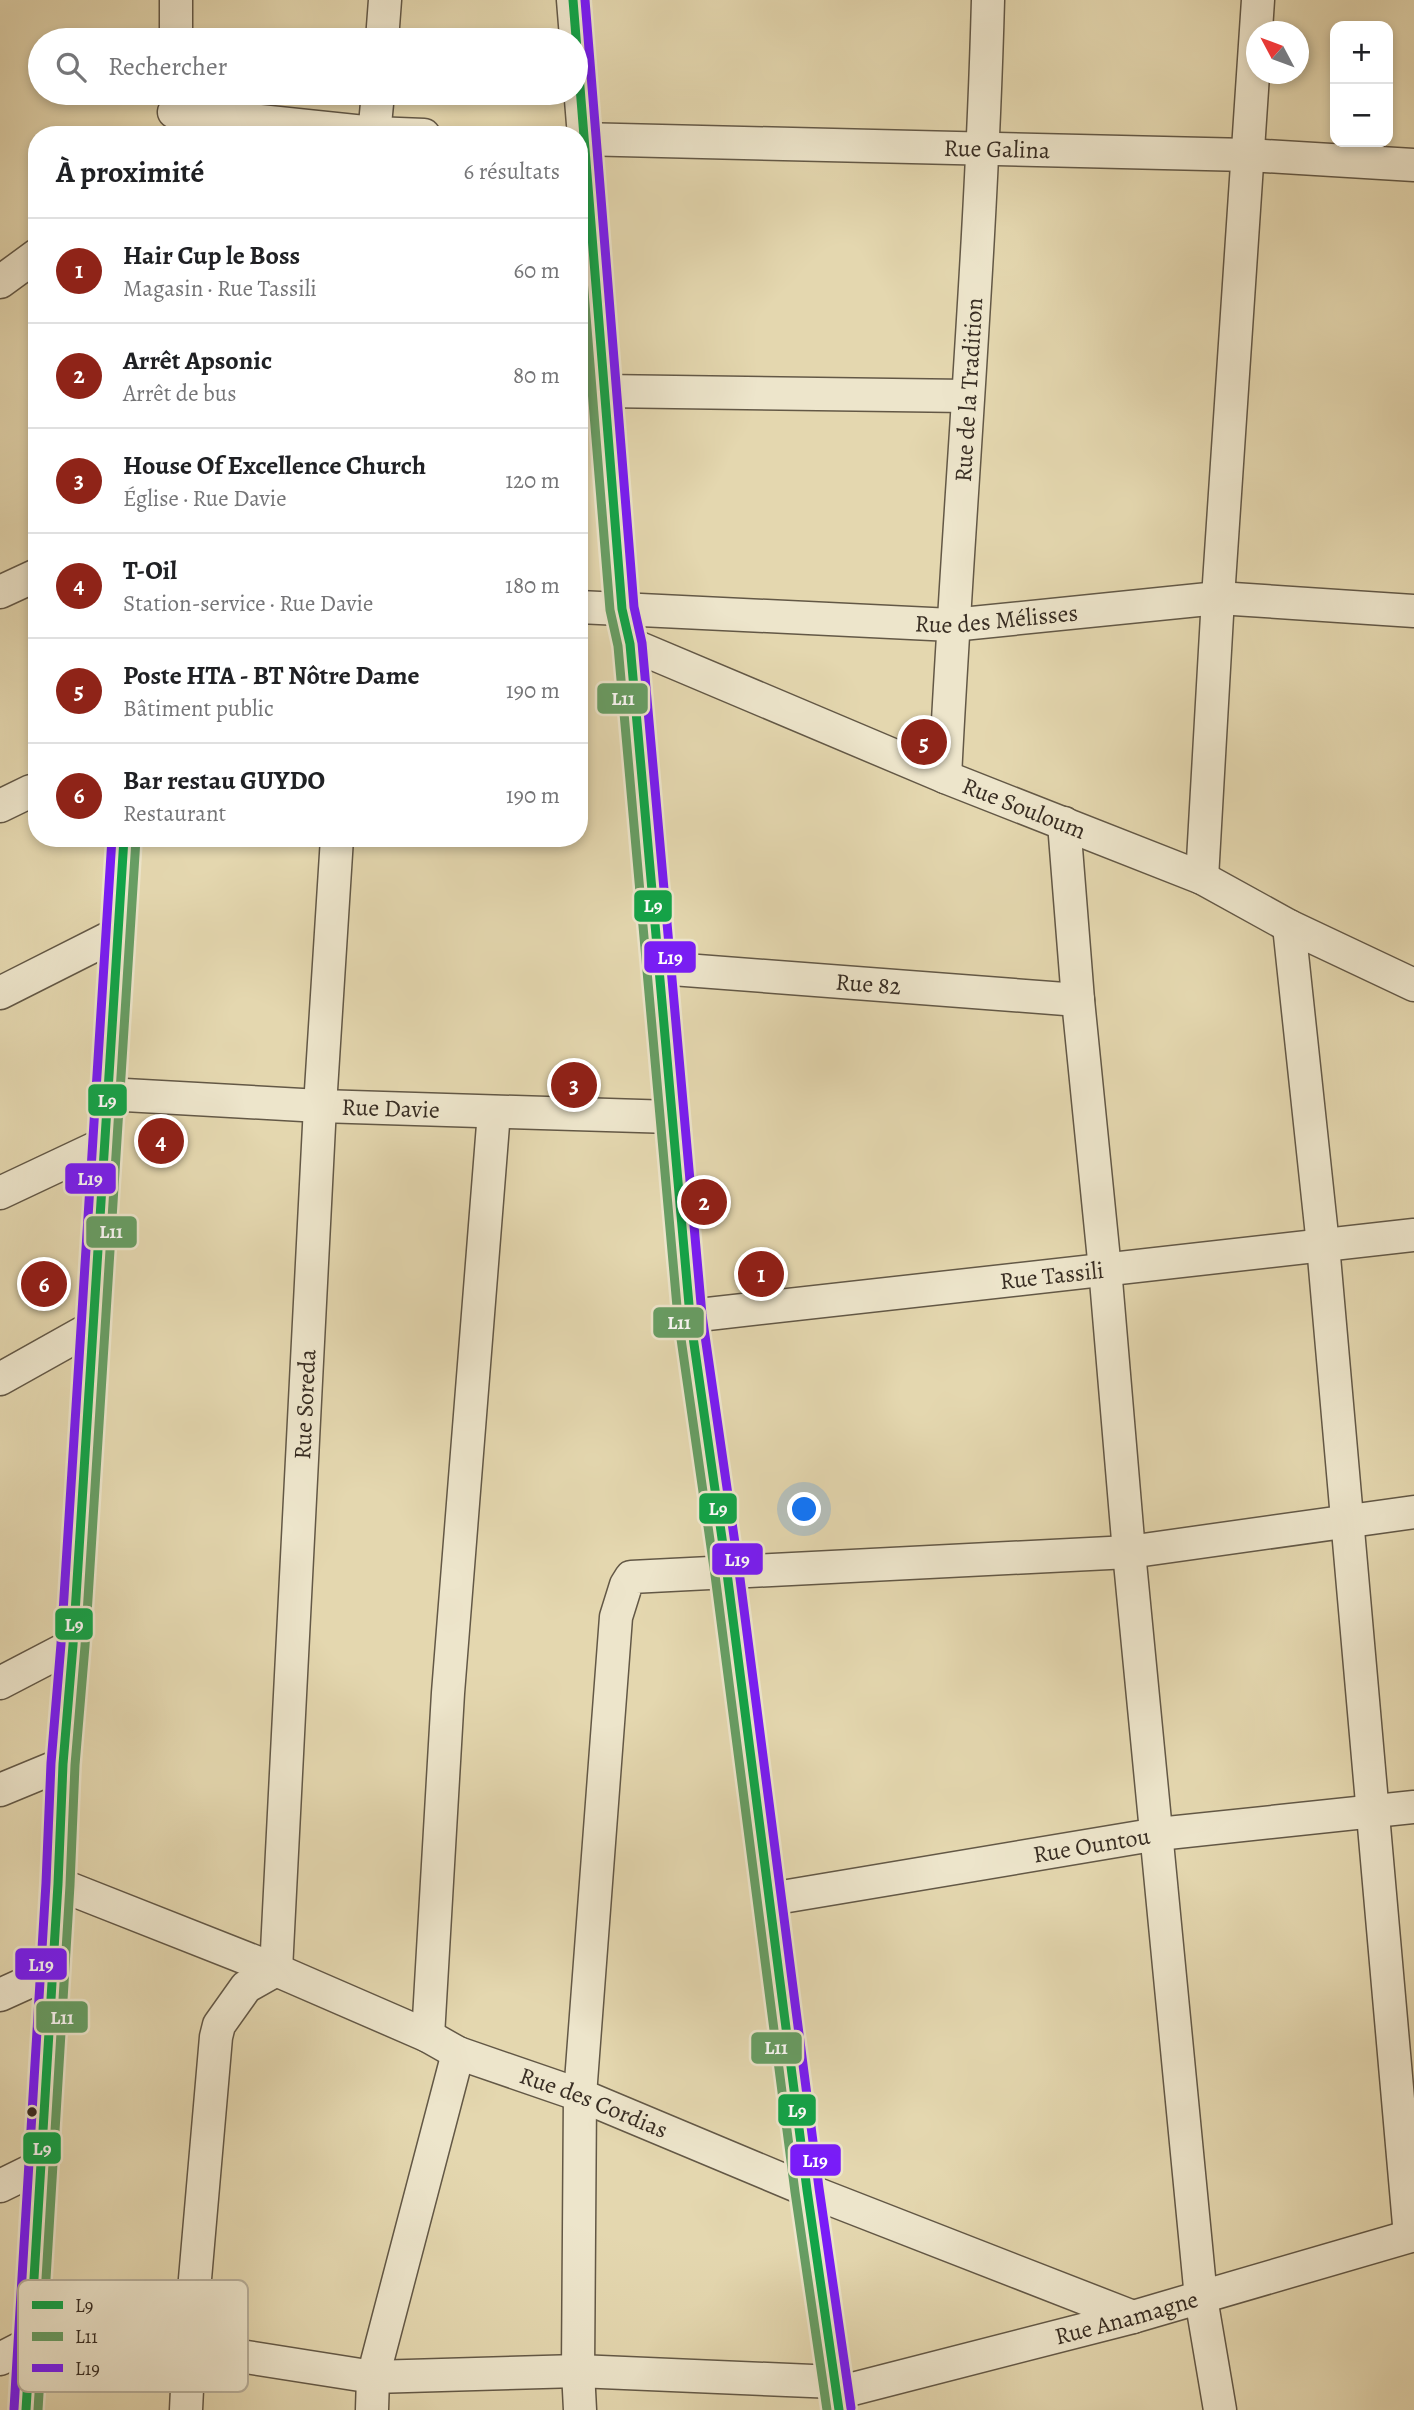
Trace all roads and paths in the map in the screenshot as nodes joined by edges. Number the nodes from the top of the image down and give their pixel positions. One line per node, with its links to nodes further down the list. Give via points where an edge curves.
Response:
1 (176, 0): 6 (street)
2 (385, 0): 7 (street)
3 (573, 0): 8 (street)
4 (988, 0): 16 (street, Rue de la Tradition)
5 (1258, 0): 17 (street)
6 (176, 28)
7 (383, 28)
8 (575, 28)
9 (376, 105): 13 (street)
10 (579, 105): 14 (street)
11 (172, 113): 12 (street)
12 (297, 126)
13 (375, 126)
14 (580, 126)
15 (588, 139): 16 (street, Rue Galina)
16 (984, 147): 17 (street, Rue Galina); 23 (street, Rue de la Tradition)
17 (1248, 155): 18 (street, Rue Galina); 26 (street)
18 (1414, 165)
19 (588, 219): 22 (street)
20 (28, 262): 21 (street)
21 (0, 282)
22 (603, 391): 23 (street); 28 (street)
23 (967, 396): 30 (street, Rue de la Tradition)
24 (28, 579): 25 (street)
25 (0, 592)
26 (1218, 598): 29 (street, Rue des Mélisses); 30 (street, Rue des Mélisses); 38 (street)
27 (588, 607): 28 (street, Rue des Mélisses)
28 (622, 609): 30 (street, Rue des Mélisses); 31 (street)
29 (1414, 611)
30 (952, 625): 32 (street, Rue de la Tradition)
31 (630, 644): 32 (street, Rue Souloum); 41 (street)
32 (945, 777): 35 (street, Rue Souloum)
33 (28, 792): 34 (street)
34 (0, 806)
35 (1064, 823): 38 (street, Rue Souloum); 44 (street)
36 (123, 847): 40 (street)
37 (336, 847): 46 (street, Rue Soreda)
38 (1202, 878): 39 (street, Rue Souloum)
39 (1289, 926): 42 (street, Rue Souloum); 52 (street)
40 (117, 934): 43 (street); 45 (street)
41 (659, 968): 44 (street, Rue 82); 48 (street)
42 (1414, 985)
43 (0, 993)
44 (1078, 1000): 53 (street)
45 (107, 1094): 46 (street, Rue Davie); 49 (street)
46 (320, 1106): 47 (street, Rue Davie); 70 (street, Rue Soreda)
47 (494, 1112): 48 (street, Rue Davie); 73 (street, via 448,1693)
48 (672, 1117): 54 (street)
49 (104, 1144): 50 (street); 55 (street)
50 (0, 1193)
51 (1414, 1235): 52 (street, Rue Tassili)
52 (1323, 1245): 53 (street, Rue Tassili); 58 (street)
53 (1105, 1269): 54 (street, Rue Tassili); 59 (street)
54 (690, 1317): 60 (street)
55 (93, 1327): 56 (street); 61 (street)
56 (0, 1379)
57 (1414, 1512): 58 (street)
58 (1346, 1522): 59 (street); 66 (street)
59 (1129, 1552): 60 (street); 67 (street)
60 (727, 1573): 69 (street); 75 (street, via 631,1577 616,1617)
61 (73, 1645): 62 (street); 63 (street)
62 (0, 1683)
63 (63, 1764): 64 (street); 68 (street)
64 (0, 1790)
65 (1414, 1807): 66 (street, Rue Ountou)
66 (1371, 1813): 67 (street, Rue Ountou); 79 (street)
67 (1158, 1834): 69 (street, Rue Ountou); 82 (street)
68 (58, 1884): 70 (street, Rue des Cordias); 71 (street)
69 (770, 1899): 78 (street)
70 (276, 1970): 73 (street, Rue des Cordias); 81 (street, via 246,1987 216,2037)
71 (53, 1971): 72 (street); 76 (street)
72 (0, 1996)
73 (428, 2036): 74 (street, Rue des Cordias)
74 (458, 2053): 75 (street, Rue des Cordias); 88 (street)
75 (580, 2095): 78 (street, Rue des Cordias); 87 (street)
76 (39, 2167): 77 (street); 80 (street)
77 (0, 2186)
78 (807, 2190): 83 (street, Rue des Cordias); 91 (street)
79 (1412, 2236): 82 (street, Rue Anamagne)
80 (34, 2280)
81 (195, 2280)
82 (1201, 2298): 83 (street, Rue Anamagne); 96 (street)
83 (1133, 2317): 91 (street, Rue Anamagne)
84 (18, 2350): 86 (street)
85 (248, 2357): 88 (street, Rue Anamagne)
86 (0, 2359)
87 (578, 2371): 88 (street, Rue Anamagne); 91 (street, Rue Anamagne); 95 (street)
88 (373, 2377): 94 (street)
89 (27, 2392): 92 (street)
90 (187, 2392): 93 (street)
91 (837, 2395)
92 (26, 2410)
93 (186, 2410)
94 (372, 2410)
95 (580, 2410)
96 (1220, 2410)

